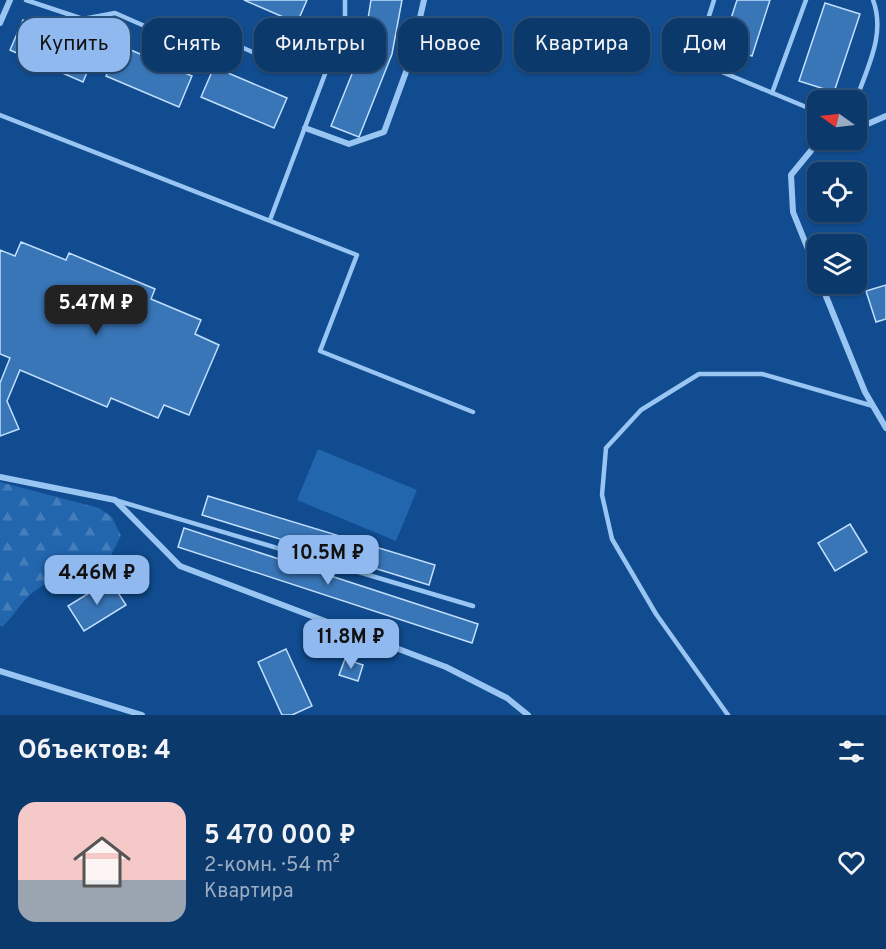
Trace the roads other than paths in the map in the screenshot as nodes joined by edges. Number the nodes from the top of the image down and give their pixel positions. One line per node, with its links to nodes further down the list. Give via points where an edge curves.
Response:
1 (10, 0): 8 (street)
2 (26, 0): 9 (lane, via 82,19 115,13 181,42 219,37)
3 (345, 0): 16 (lane, via 345,21)
4 (424, 0): 16 (street, via 410,61 384,132 349,144)
5 (714, 0): 11 (lane, via 702,38 722,72)
6 (806, 0): 11 (lane)
7 (873, 0): 10 (lane, via 878,38)
8 (0, 23)
9 (254, 53)
10 (860, 90)
11 (772, 93): 12 (lane)
12 (807, 107)
13 (0, 115): 18 (lane)
14 (886, 116): 15 (street)
15 (867, 124)
16 (305, 128): 18 (lane)
17 (812, 150): 19 (street, via 791,175 793,212)
18 (270, 220): 22 (lane, via 357,255 320,351)
19 (807, 247)
20 (825, 294): 21 (street)
21 (873, 406): 23 (street); 30 (lane, via 762,374 699,374 641,410 606,448 602,495 612,539 656,614)
22 (473, 412)
23 (886, 428)
24 (0, 477): 25 (street)
25 (115, 500): 26 (lane); 29 (street, via 180,566 446,667 507,698)
26 (472, 606)
27 (0, 671): 28 (street)
28 (142, 715)
29 (528, 715)
30 (728, 715)

